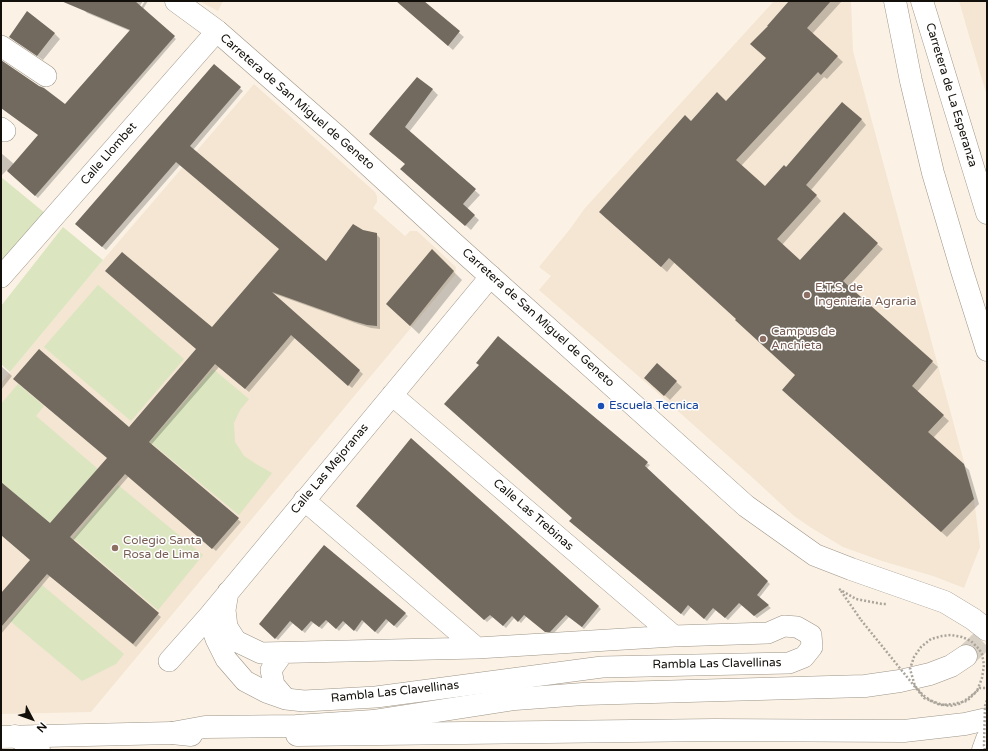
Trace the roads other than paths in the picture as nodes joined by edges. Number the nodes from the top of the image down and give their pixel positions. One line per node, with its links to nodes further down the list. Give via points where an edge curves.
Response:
1 (176, 1): 4 (main road, Carretera de San Miguel de Geneto)
2 (895, 1): 10 (main road, via 911,81 934,173)
3 (922, 1): 7 (main road, Carretera de La Esperanza)
4 (216, 31): 8 (main road, Carretera de San Miguel de Geneto); 9 (street, Calle Llombet)
5 (1, 46): 6 (street)
6 (46, 76)
7 (987, 213)
8 (491, 276): 11 (street, Calle Las Mejoranas); 15 (main road, Carretera de San Miguel de Geneto, via 746,506 802,546 815,555 944,602)
9 (1, 277)
10 (987, 350)
11 (392, 395): 12 (street, Calle Las Mejoranas); 16 (street, Calle Las Trebinas)
12 (304, 500): 13 (street, Calle Las Mejoranas); 17 (street)
13 (228, 592): 14 (street, Calle Las Mejoranas); 18 (street, Rambla Las Clavellinas, via 225,610 227,627 236,641 261,653)
14 (208, 617): 20 (street, Calle Las Mejoranas); 21 (street, Rambla Las Clavellinas, via 226,659 246,681)
15 (987, 630)
16 (674, 636): 17 (street, Rambla Las Clavellinas); 21 (street, Rambla Las Clavellinas, via 768,633 784,626 797,628 810,635 812,647 804,657 789,663 602,667 376,697 304,701)
17 (477, 648): 18 (street, Rambla Las Clavellinas)
18 (283, 653): 21 (street, via 271,670 274,685)
19 (966, 656): 23 (main road, via 951,666 930,674 865,686 583,694 515,699 373,721 296,726 205,727)
20 (169, 661)
21 (286, 699)
22 (987, 719): 23 (main road, via 904,731 714,730 202,737)
23 (172, 733): 24 (main road)
24 (8, 737): 26 (main road)
25 (987, 739): 27 (main road)
26 (39, 750)
27 (984, 750)

